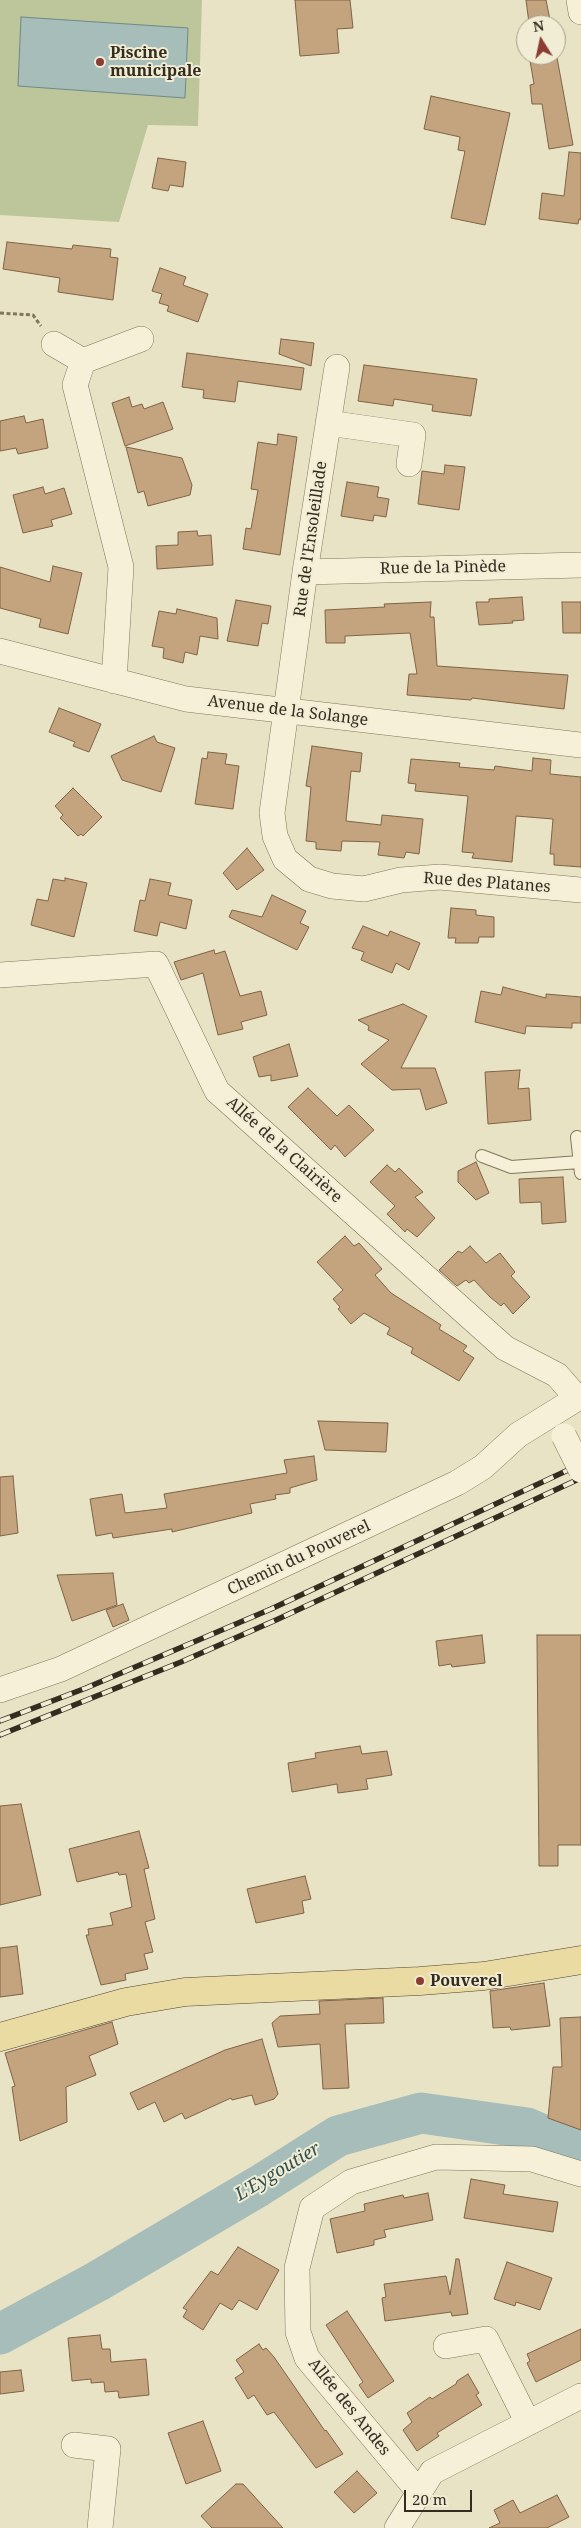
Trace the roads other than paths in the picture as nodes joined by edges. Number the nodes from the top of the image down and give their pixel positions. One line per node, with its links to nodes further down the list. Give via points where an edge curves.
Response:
1 (578, 0): 2 (street)
2 (581, 12)
3 (141, 339): 5 (street)
4 (54, 344): 5 (street)
5 (83, 360): 12 (street, via 75,385 121,567)
6 (337, 367): 7 (street, Rue de l'Ensoleillade)
7 (328, 423): 8 (street, via 413,436); 10 (street, Rue de l'Ensoleillade)
8 (409, 464)
9 (581, 565): 10 (street, Rue de la Pinède)
10 (305, 572): 13 (street, Rue de l'Ensoleillade)
11 (0, 651): 12 (street, Avenue de la Solange)
12 (114, 681): 13 (street, Avenue de la Solange, via 186,699)
13 (286, 710): 14 (street, Avenue de la Solange); 15 (street, Rue des Platanes, via 272,813 275,836 285,859 309,879 332,886 364,889 401,880 440,877)
14 (581, 745)
15 (581, 890)
16 (0, 976): 20 (street, Allée de la Clairière, via 156,964 217,1091 505,1348 556,1375)
17 (577, 1136): 19 (lane)
18 (482, 1156): 19 (lane, via 511,1167)
19 (580, 1168)
20 (579, 1397): 21 (street, Chemin du Pouverel)
21 (558, 1425): 22 (street, bridge); 23 (street, Chemin du Pouverel, via 518,1435 484,1466 457,1483 61,1669)
22 (581, 1470)
23 (0, 1690)
24 (581, 1960): 25 (main road, via 484,1976 420,1982 185,1992 126,2002)
25 (0, 2037)
26 (581, 2174): 31 (street, Allée des Andes, via 532,2159 436,2158 351,2182 312,2208 297,2268 298,2332 307,2358)
27 (446, 2346): 29 (street, via 486,2339)
28 (581, 2396): 29 (street)
29 (528, 2423): 31 (street, via 432,2472)
30 (74, 2445): 32 (street, via 108,2449)
31 (419, 2492): 33 (street)
32 (100, 2528)
33 (397, 2528)

